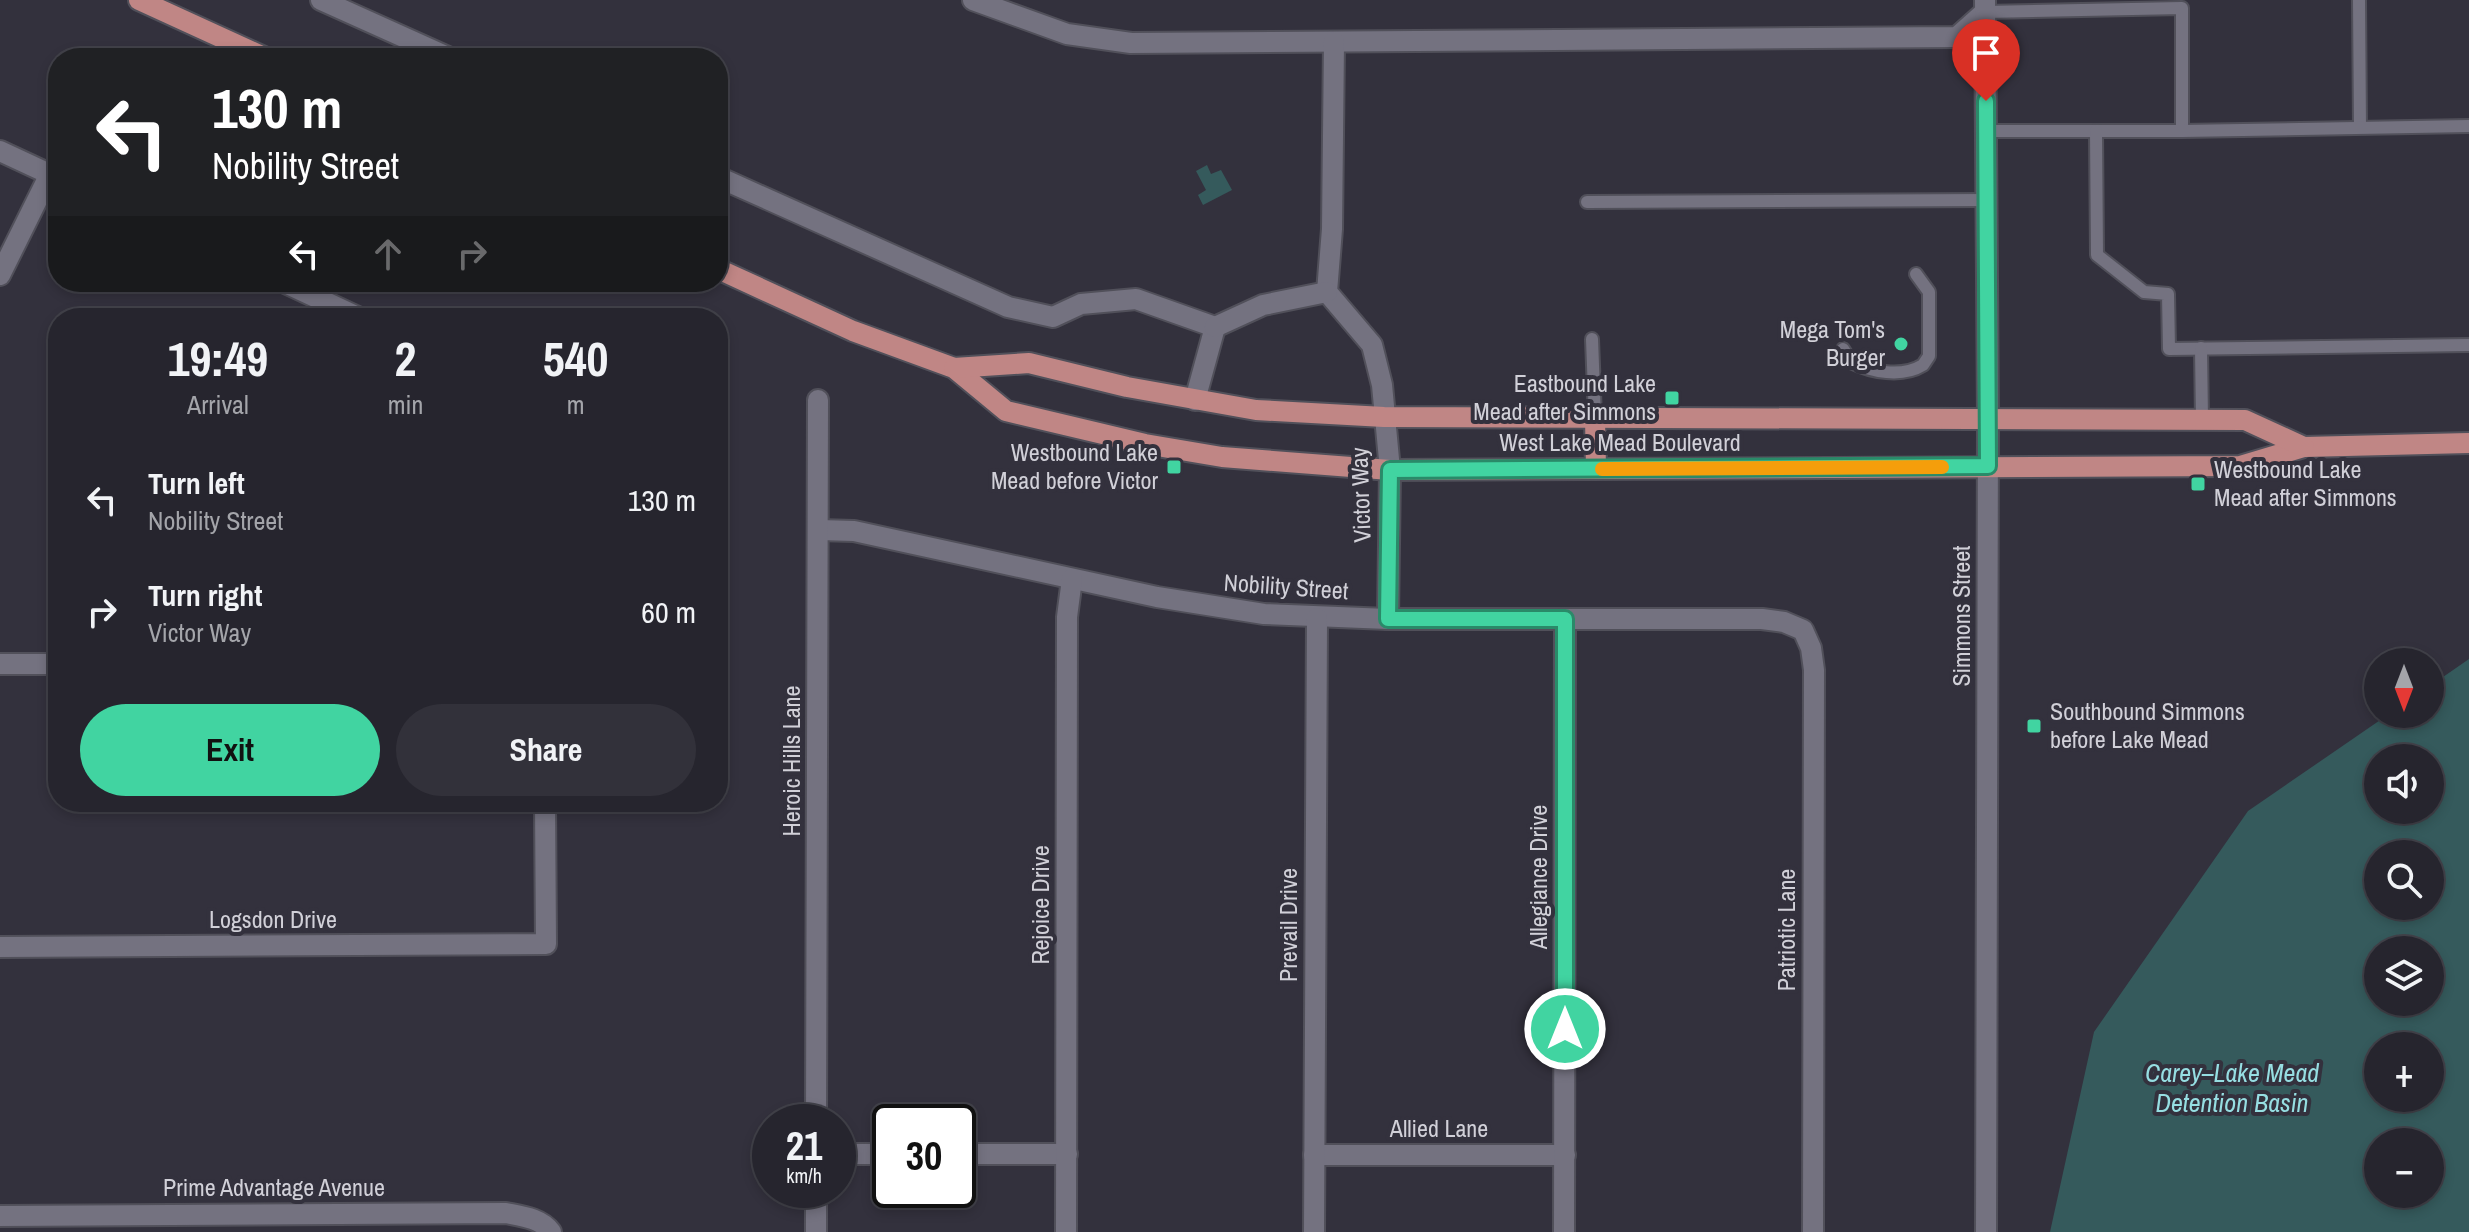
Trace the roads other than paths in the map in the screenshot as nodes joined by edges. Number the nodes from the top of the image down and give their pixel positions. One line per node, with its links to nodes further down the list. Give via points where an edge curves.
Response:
1 (139, 0): 8 (main road)
2 (321, 0): 9 (street)
3 (973, 0): 7 (street, via 1067,34 1131,43)
4 (2359, 0): 11 (lane)
5 (2182, 4): 6 (lane); 14 (lane)
6 (1985, 6): 7 (street, via 1957,37); 12 (street, Simmons Street)
7 (1334, 42): 25 (street)
8 (244, 48)
9 (428, 48)
10 (2469, 126): 11 (lane)
11 (2360, 127): 14 (lane)
12 (1986, 131): 13 (lane); 19 (street, Simmons Street)
13 (2096, 131): 14 (lane); 30 (lane, via 2097,255 2144,292 2168,294 2169,349)
14 (2182, 131)
15 (0, 151): 16 (street)
16 (48, 173)
17 (728, 181): 27 (street, via 1008,307 1053,317 1081,304 1136,299)
18 (48, 187): 23 (street)
19 (1987, 200): 20 (lane); 37 (street, Simmons Street)
20 (1587, 202)
21 (728, 274): 32 (main road, West Lake Mead Boulevard, via 853,331)
22 (1916, 274): 31 (lane, via 1929,292 1929,356 1923,365 1878,371 1851,362)
23 (0, 275)
24 (297, 292): 26 (street)
25 (1327, 292): 27 (street, via 1263,305); 35 (street, Victor Way, via 1372,345)
26 (318, 308)
27 (1215, 327): 34 (street)
28 (1592, 339): 36 (lane)
29 (2469, 345): 30 (lane)
30 (2201, 348): 38 (lane)
31 (1843, 349)
32 (954, 368): 34 (main road, West Lake Mead Boulevard, via 1029,363); 43 (main road, West Lake Mead Boulevard, via 1006,411 1130,441 1222,457)
33 (818, 400): 44 (street, Heroic Hills Lane)
34 (1195, 400): 35 (main road, West Lake Mead Boulevard, via 1293,413)
35 (1384, 417): 36 (main road, West Lake Mead Boulevard); 43 (street, Victor Way)
36 (1595, 418): 37 (main road, West Lake Mead Boulevard); 42 (main road)
37 (1988, 419): 38 (main road, West Lake Mead Boulevard); 41 (street, Simmons Street)
38 (2202, 420): 40 (main road, West Lake Mead Boulevard, via 2245,420)
39 (2469, 443): 40 (main road, West Lake Mead Boulevard)
40 (2304, 447): 41 (main road, West Lake Mead Boulevard, via 2240,466)
41 (1988, 466): 42 (main road, West Lake Mead Boulevard); 69 (street, Simmons Street)
42 (1596, 469): 43 (main road, West Lake Mead Boulevard)
43 (1390, 470): 47 (street, Victor Way)
44 (819, 530): 45 (street, Nobility Street, via 854,531); 54 (street, Heroic Hills Lane)
45 (1072, 579): 46 (street, Nobility Street, via 1210,607); 56 (street, Rejoice Drive, via 1067,617)
46 (1317, 618): 47 (street, Nobility Street); 57 (street, Prevail Drive)
47 (1388, 619): 48 (street, Nobility Street)
48 (1565, 619): 49 (street, Nobility Street, via 1762,619); 58 (street, Allegiance Drive)
49 (1803, 630): 68 (street, Patriotic Lane, via 1814,670)
50 (0, 664): 51 (street)
51 (48, 664)
52 (545, 812): 53 (street, Logsdon Drive, via 546,944)
53 (0, 947)
54 (816, 1104)
55 (976, 1154): 56 (street)
56 (1067, 1154): 65 (street, Rejoice Drive)
57 (1314, 1155): 58 (street, Allied Lane); 66 (street, Prevail Drive)
58 (1565, 1155): 67 (street, Allegiance Drive)
59 (816, 1208): 64 (street)
60 (0, 1216): 62 (street, Prime Advantage Avenue)
61 (305, 1223): 62 (street, Prime Advantage Avenue); 63 (street, Prime Advantage Avenue, via 506,1213)
62 (52, 1224)
63 (548, 1229)
64 (816, 1232)
65 (1066, 1232)
66 (1314, 1232)
67 (1564, 1232)
68 (1813, 1232)
69 (1986, 1232)

